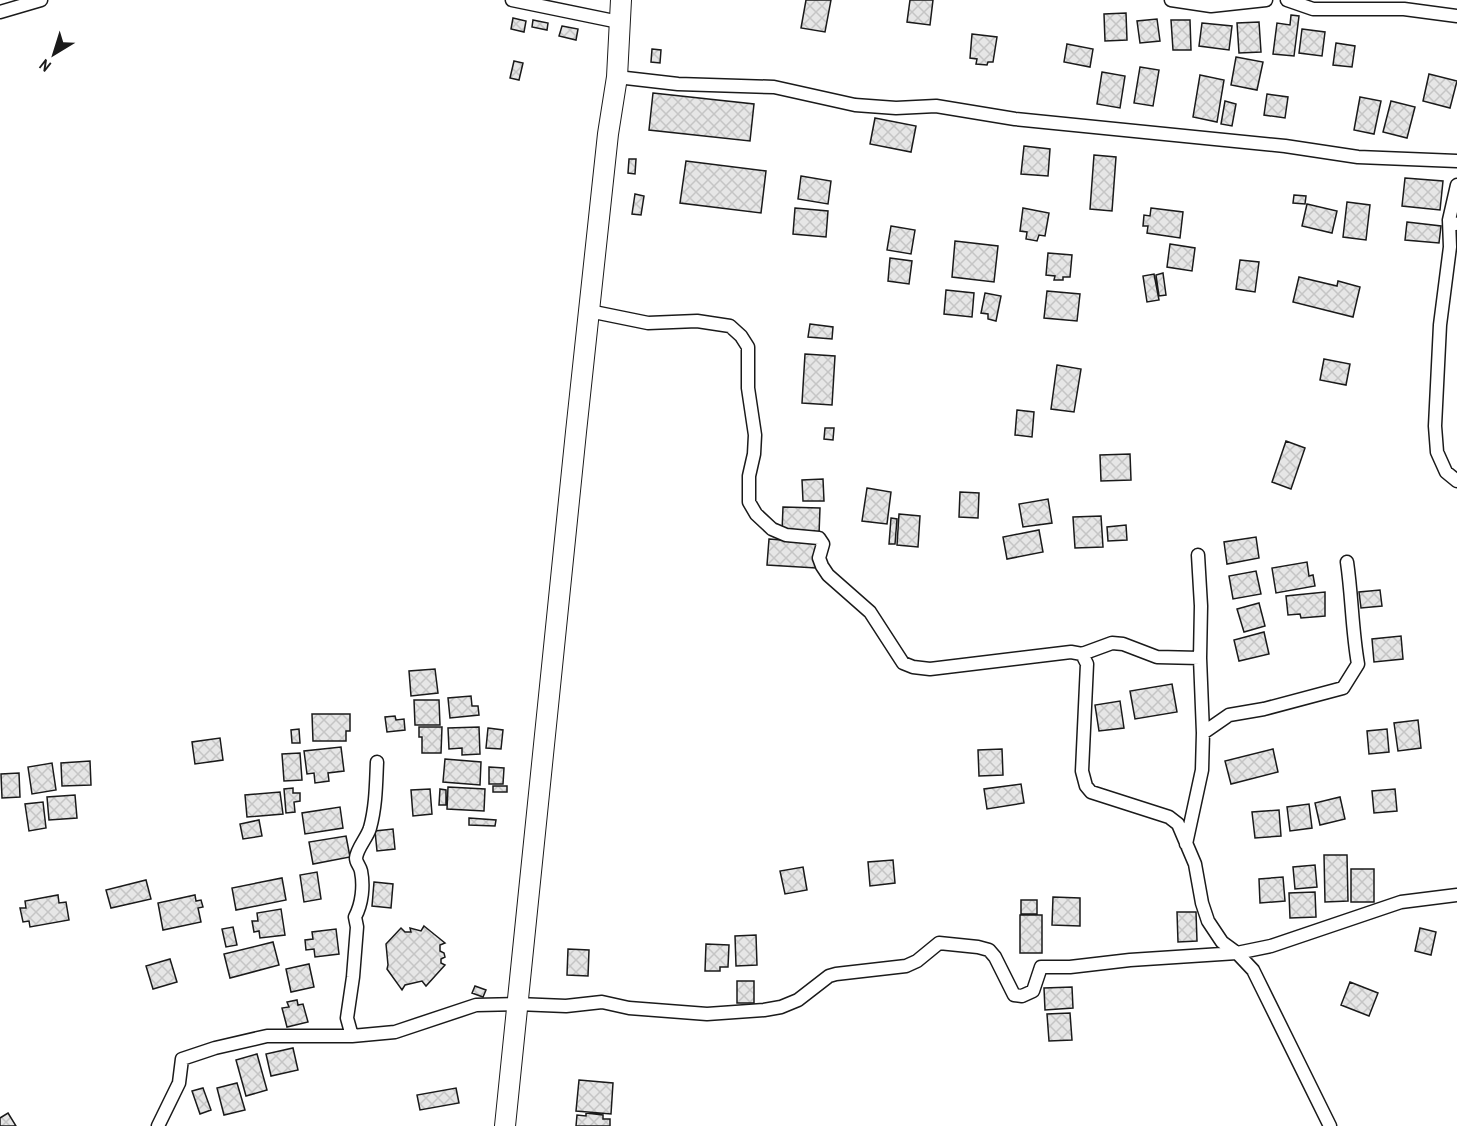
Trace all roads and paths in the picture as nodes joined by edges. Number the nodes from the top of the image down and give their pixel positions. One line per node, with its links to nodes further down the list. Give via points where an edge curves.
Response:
1 (41, 0): 7 (street)
2 (512, 0): 9 (street)
3 (621, 0): 9 (main road)
4 (1171, 0): 5 (street, via 1211,6)
5 (1266, 0)
6 (1287, 0): 8 (street, via 1313,9 1404,9)
7 (0, 12)
8 (1457, 15)
9 (619, 22): 10 (main road)
10 (617, 77): 11 (street, via 678,84 774,87 855,105 936,106 1015,119 1358,157); 14 (main road)
11 (1457, 161)
12 (1457, 185): 13 (street)
13 (1453, 223): 15 (street, via 1440,325 1435,426 1437,452 1446,472)
14 (589, 311): 18 (street, via 648,323 697,321 730,326 741,336 748,347 754,435 749,502 771,529 786,535 819,538 823,544 819,558 828,575 870,612 903,663 930,669 1071,652); 25 (main road)
15 (1457, 481)
16 (1198, 555): 19 (street)
17 (1347, 562): 20 (street, via 1358,664 1343,688 1229,715)
18 (1082, 654): 19 (street, via 1112,643 1157,657); 22 (street, via 1087,664 1082,771 1086,786 1107,798 1169,817 1178,824)
19 (1200, 658): 20 (street)
20 (1203, 733): 22 (street, via 1202,770)
21 (377, 762): 26 (street, via 374,808 356,861 361,870 362,894 355,917 347,1018)
22 (1186, 844): 24 (street, via 1196,864 1208,921 1222,942)
23 (1457, 895): 24 (street, via 1401,902 1271,946)
24 (1237, 953): 25 (street, via 1041,967 1033,991 1022,996 1014,995 989,950 939,943 917,962 829,976 798,999 764,1010 707,1014 602,1002 566,1006); 29 (street, via 1253,970)
25 (517, 1004): 26 (street, via 476,1005 395,1032); 28 (main road)
26 (352, 1036): 27 (street, via 267,1036 182,1059 179,1083)
27 (158, 1126)
28 (505, 1126)
29 (1330, 1126)

